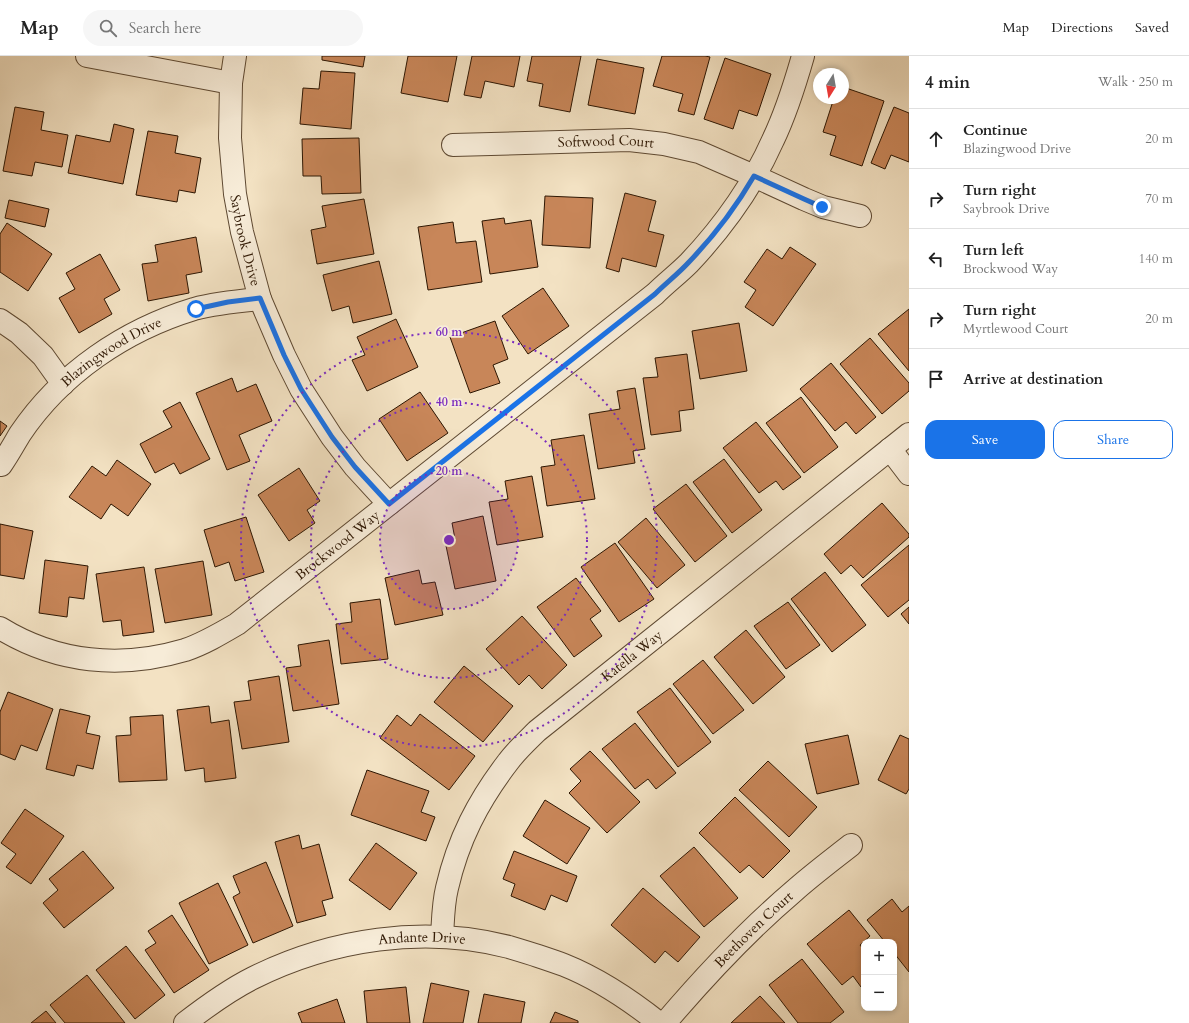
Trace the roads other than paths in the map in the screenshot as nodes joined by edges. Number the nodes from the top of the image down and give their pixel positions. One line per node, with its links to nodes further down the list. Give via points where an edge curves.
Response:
1 (87, 56): 4 (street)
2 (234, 56): 4 (street, Saybrook Drive)
3 (803, 56): 6 (street, Brockwood Way, via 774,140)
4 (232, 83): 8 (street, Saybrook Drive, via 230,138 235,194 242,232)
5 (453, 145): 6 (street, Softwood Court, via 629,140 699,152)
6 (754, 176): 7 (street, Softwood Court, via 822,207); 15 (street, Brockwood Way, via 718,229 688,263 655,294)
7 (860, 216)
8 (260, 298): 10 (street, Blazingwood Drive, via 228,302 164,319 106,350); 15 (street, Saybrook Drive, via 301,389 332,437)
9 (0, 320): 10 (street, via 19,333 43,356)
10 (63, 384): 13 (street, Blazingwood Drive, via 21,433)
11 (909, 434): 12 (street, Katella Way)
12 (890, 450): 14 (street); 18 (street, Katella Way, via 537,731 509,761 474,812 458,850 447,890)
13 (1, 465)
14 (909, 474)
15 (389, 504): 16 (street, Brockwood Way, via 237,624 185,650 148,659 110,661 80,658 53,653)
16 (0, 628)
17 (851, 845): 21 (street, Beethoven Court, via 794,891 740,941)
18 (442, 937): 19 (street, Andante Drive, via 362,942 324,950 288,962 252,978); 20 (street, Andante Drive, via 509,947 564,965 599,982)
19 (185, 1023)
20 (659, 1023)
21 (665, 1023)

